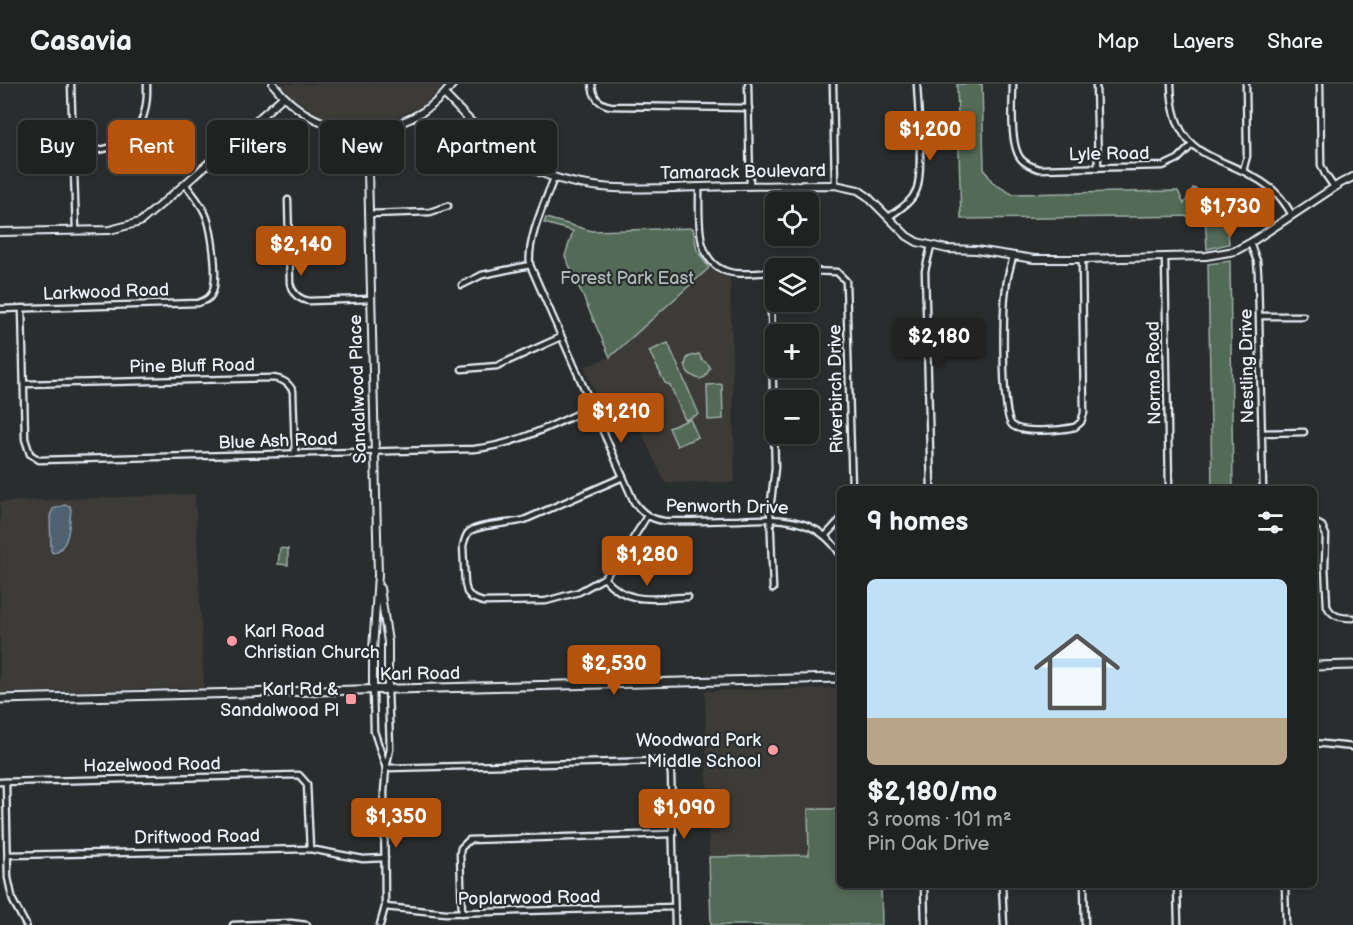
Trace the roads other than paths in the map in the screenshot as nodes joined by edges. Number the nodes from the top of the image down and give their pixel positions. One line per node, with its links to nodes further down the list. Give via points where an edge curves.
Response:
1 (71, 84): 17 (street)
2 (147, 84): 21 (street, via 145,112 138,127 120,145)
3 (273, 84): 15 (street)
4 (453, 84): 14 (street)
5 (592, 84): 16 (street, via 597,101 611,106)
6 (748, 84): 16 (street)
7 (832, 84): 29 (street)
8 (917, 84): 37 (street, via 916,192)
9 (1013, 84): 22 (street, Lyle Road, via 1014,139 1021,159 1039,169)
10 (1096, 84): 22 (street)
11 (1171, 84): 20 (street, via 1175,117)
12 (1246, 84): 23 (street)
13 (1320, 84): 32 (street, via 1321,165)
14 (445, 95): 19 (street); 27 (street, Tamarack Boulevard, via 510,156)
15 (283, 97): 18 (street); 28 (street)
16 (748, 108): 30 (street)
17 (72, 120)
18 (320, 121)
19 (404, 122)
20 (1192, 145): 22 (street, Lyle Road, via 1178,159 1163,166); 23 (street)
21 (96, 151)
22 (1098, 168)
23 (1244, 171): 36 (street, via 1273,190)
24 (74, 174): 38 (street)
25 (368, 174): 35 (street, Sandalwood Place)
26 (1353, 177): 32 (street, Tamarack Boulevard)
27 (554, 178): 31 (street, Tamarack Boulevard, via 612,189); 45 (street, via 532,240)
28 (185, 184): 38 (street, via 140,222 119,229); 50 (street, Larkwood Road, via 205,212 211,232 214,285 210,296 198,303)
29 (836, 185): 30 (street, Tamarack Boulevard); 37 (street, Tamarack Boulevard, via 858,190)
30 (750, 186): 31 (street, Tamarack Boulevard)
31 (699, 187): 47 (street, via 701,238 711,261 730,272)
32 (1334, 187): 36 (street, Tamarack Boulevard)
33 (288, 200): 49 (street, via 293,292 309,301)
34 (448, 206): 35 (street, via 430,212)
35 (369, 214): 49 (street, Sandalwood Place)
36 (1292, 215): 40 (street, Tamarack Boulevard)
37 (889, 217): 41 (street, Tamarack Boulevard, via 907,236)
38 (76, 230): 39 (street)
39 (0, 232)
40 (1250, 243): 43 (street, Tamarack Boulevard, via 1206,256); 53 (street, Nestling Drive, via 1257,261)
41 (931, 246): 42 (street, Tamarack Boulevard); 65 (street, via 926,271)
42 (1013, 257): 44 (street, Tamarack Boulevard); 44 (street, via 1004,315 1006,406 1009,422 1025,430 1067,429 1078,425 1084,413)
43 (1165, 257): 44 (street, Tamarack Boulevard); 66 (street, Norma Road)
44 (1082, 259)
45 (530, 265): 48 (street, via 482,275); 55 (street, Penworth Drive)
46 (819, 271): 64 (street, Riverbirch Drive, via 837,272 846,281)
47 (765, 272)
48 (462, 285)
49 (371, 299): 61 (street, Sandalwood Place)
50 (22, 308): 51 (street, Larkwood Road); 57 (street)
51 (0, 309)
52 (773, 312): 69 (street, via 775,468)
53 (1260, 316): 54 (street); 60 (street, Nestling Drive)
54 (1303, 316)
55 (561, 337): 56 (street, via 497,366); 58 (street, Penworth Drive)
56 (462, 369)
57 (24, 384): 62 (street, Pine Bluff Road, via 282,379 293,391); 62 (street, Blue Ash Road, via 25,439 30,454 44,460)
58 (592, 407): 61 (street, Blue Ash Road, via 500,445); 63 (street, Penworth Drive)
59 (1304, 432): 60 (street)
60 (1262, 433): 67 (street, Nestling Drive)
61 (375, 452): 62 (street, Blue Ash Road); 74 (street, Sandalwood Place)
62 (295, 453)
63 (624, 477): 68 (street, Penworth Drive, via 634,502); 75 (street, via 513,524 470,531 463,546 467,592 483,602 546,601 579,592)
64 (852, 486)
65 (931, 486)
66 (1169, 486)
67 (1263, 486)
68 (647, 516): 69 (street, Penworth Drive, via 670,522); 75 (street)
69 (770, 519): 72 (street, Penworth Drive, via 798,521); 76 (street)
70 (837, 523): 72 (street)
71 (1317, 524): 78 (street, via 1326,535 1327,606 1340,618)
72 (825, 536): 73 (street, Penworth Drive)
73 (837, 550)
74 (378, 575): 82 (street, Sandalwood Place); 83 (street, Sandalwood Place, via 388,642)
75 (604, 578): 77 (street, via 614,590 633,598)
76 (772, 589)
77 (687, 597)
78 (1353, 618)
79 (1353, 665): 80 (main road)
80 (1317, 666)
81 (837, 678): 83 (main road, Karl Road)
82 (373, 689): 83 (main road, Karl Road); 84 (main road, Karl Road); 87 (street, Sandalwood Place, via 374,731)
83 (388, 689): 87 (street, Sandalwood Place, via 390,749)
84 (0, 699)
85 (1317, 743): 86 (street)
86 (1353, 747)
87 (386, 768): 90 (street, via 655,760 666,764 671,774); 93 (street, Sandalwood Place)
88 (0, 782): 89 (street, Hazelwood Road)
89 (6, 782): 91 (street, Hazelwood Road, via 294,775 307,784); 92 (street)
90 (673, 834): 100 (street); 101 (street, via 475,839 464,844 460,853)
91 (310, 849): 92 (street, Driftwood Road); 93 (street, Driftwood Road)
92 (8, 855): 102 (street, via 12,901)
93 (385, 858): 99 (street, Sandalwood Place)
94 (924, 888): 107 (street)
95 (1002, 888): 108 (street)
96 (1084, 888): 109 (street)
97 (1177, 888): 110 (street)
98 (1285, 888): 111 (street)
99 (385, 907): 101 (street, Poplarwood Road); 105 (street, Sandalwood Place)
100 (674, 907): 101 (street, Poplarwood Road); 106 (street)
101 (462, 913)
102 (26, 925)
103 (233, 925): 104 (street)
104 (307, 925)
105 (380, 925)
106 (675, 925)
107 (925, 925)
108 (1004, 925)
109 (1084, 925)
110 (1178, 925)
111 (1286, 925)

